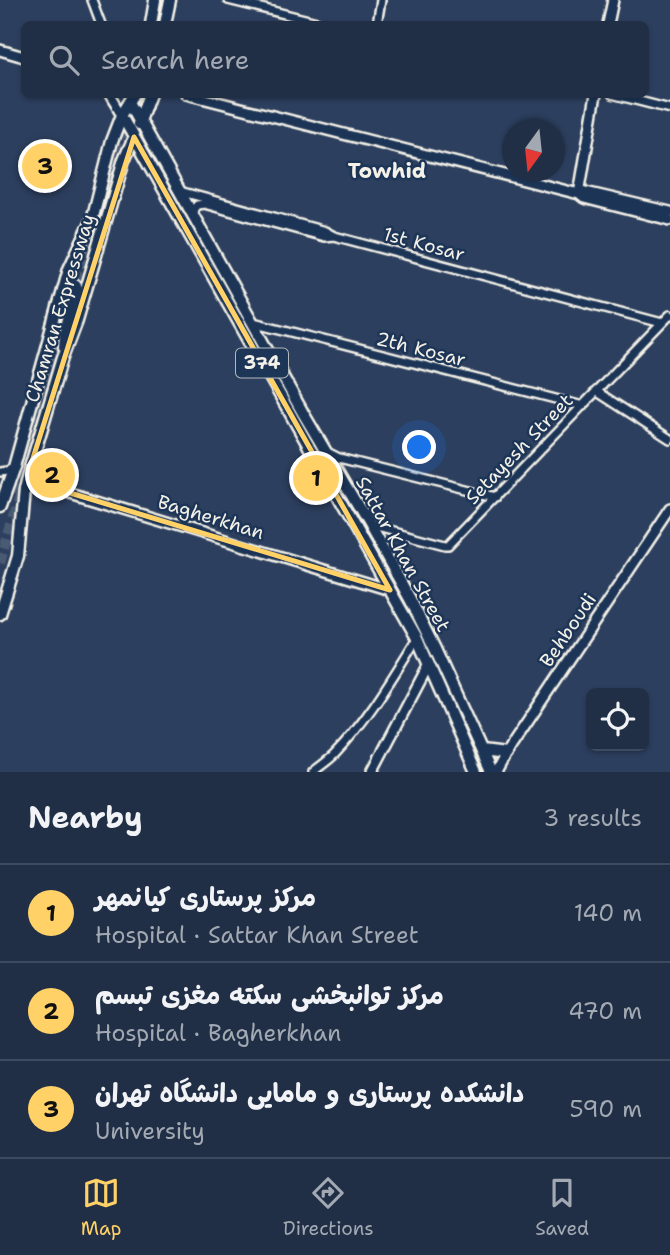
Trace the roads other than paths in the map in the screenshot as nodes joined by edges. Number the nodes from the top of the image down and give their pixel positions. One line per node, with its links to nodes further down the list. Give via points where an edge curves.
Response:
1 (92, 0): 7 (street)
2 (155, 0): 8 (main road)
3 (170, 0): 9 (main road)
4 (228, 0): 10 (street)
5 (381, 0): 11 (street)
6 (613, 0): 12 (main road)
7 (100, 21)
8 (152, 21)
9 (166, 21)
10 (313, 21)
11 (378, 21)
12 (609, 21)
13 (0, 50): 14 (main road)
14 (21, 56)
15 (111, 98): 23 (main road)
16 (130, 98): 23 (main road, Chamran Expressway)
17 (131, 98): 24 (main road, Sattar Khan Street / 374)
18 (149, 98): 24 (main road, Chamran Expressway)
19 (202, 98): 27 (main road)
20 (595, 98): 27 (main road)
21 (627, 98): 22 (street)
22 (670, 109)
23 (122, 115): 25 (main road, Sattar Khan Street / 374); 34 (main road, Chamran Expressway, via 94,214 71,261)
24 (140, 122): 25 (main road, Chamran Expressway); 26 (main road, Sattar Khan Street / 374)
25 (134, 137): 29 (main road, Sattar Khan Street / 374); 37 (main road, Chamran Expressway)
26 (179, 191): 28 (main road, Sattar Khan Street / 374); 32 (street, 1st Kosar)
27 (579, 194): 30 (main road); 31 (main road)
28 (188, 208): 29 (main road); 32 (street, via 204,204); 35 (main road, Sattar Khan Street / 374)
29 (175, 210): 41 (main road, Sattar Khan Street / 374)
30 (670, 212)
31 (670, 220)
32 (334, 236): 36 (street, 1st Kosar)
33 (670, 315): 36 (street, Setayesh Street)
34 (54, 321): 37 (main road, via 69,287 75,285); 43 (main road, Chamran Expressway)
35 (252, 322): 39 (street, 2th Kosar); 41 (main road, Sattar Khan Street / 374)
36 (662, 323): 38 (street, Setayesh Street)
37 (63, 357): 46 (main road, Chamran Expressway)
38 (596, 391): 39 (street, Setayesh Street); 40 (street)
39 (583, 406): 49 (street, Setayesh Street)
40 (670, 439)
41 (319, 449): 42 (main road, Sattar Khan Street / 374); 44 (main road, Sattar Khan Street / 374)
42 (335, 463): 44 (main road, via 324,462); 49 (street); 52 (main road, Sattar Khan Street / 374)
43 (14, 467): 45 (street); 48 (main road, Chamran Expressway)
44 (323, 470): 55 (main road, Sattar Khan Street / 374)
45 (0, 471)
46 (29, 471): 54 (main road, Chamran Expressway); 55 (main road, Bagherkhan, via 34,482)
47 (0, 477): 48 (street)
48 (6, 490): 50 (main road, Chamran Expressway)
49 (495, 497): 52 (street, Setayesh Street, via 446,545)
50 (0, 507)
51 (670, 509): 60 (main road, Behboudi)
52 (369, 525): 59 (main road, Sattar Khan Street / 374, via 431,640)
53 (30, 544): 54 (main road)
54 (18, 556): 56 (main road, Chamran Expressway)
55 (390, 590): 57 (main road, Sattar Khan Street / 374)
56 (0, 614)
57 (417, 638): 58 (main road, Sattar Khan Street / 374); 61 (street, via 352,733)
58 (429, 664): 62 (main road); 63 (main road, Sattar Khan Street / 374)
59 (482, 751): 60 (main road); 64 (main road, Sattar Khan Street / 374)
60 (506, 754): 64 (main road, Behboudi)
61 (313, 772)
62 (372, 772)
63 (477, 772)
64 (493, 772)

